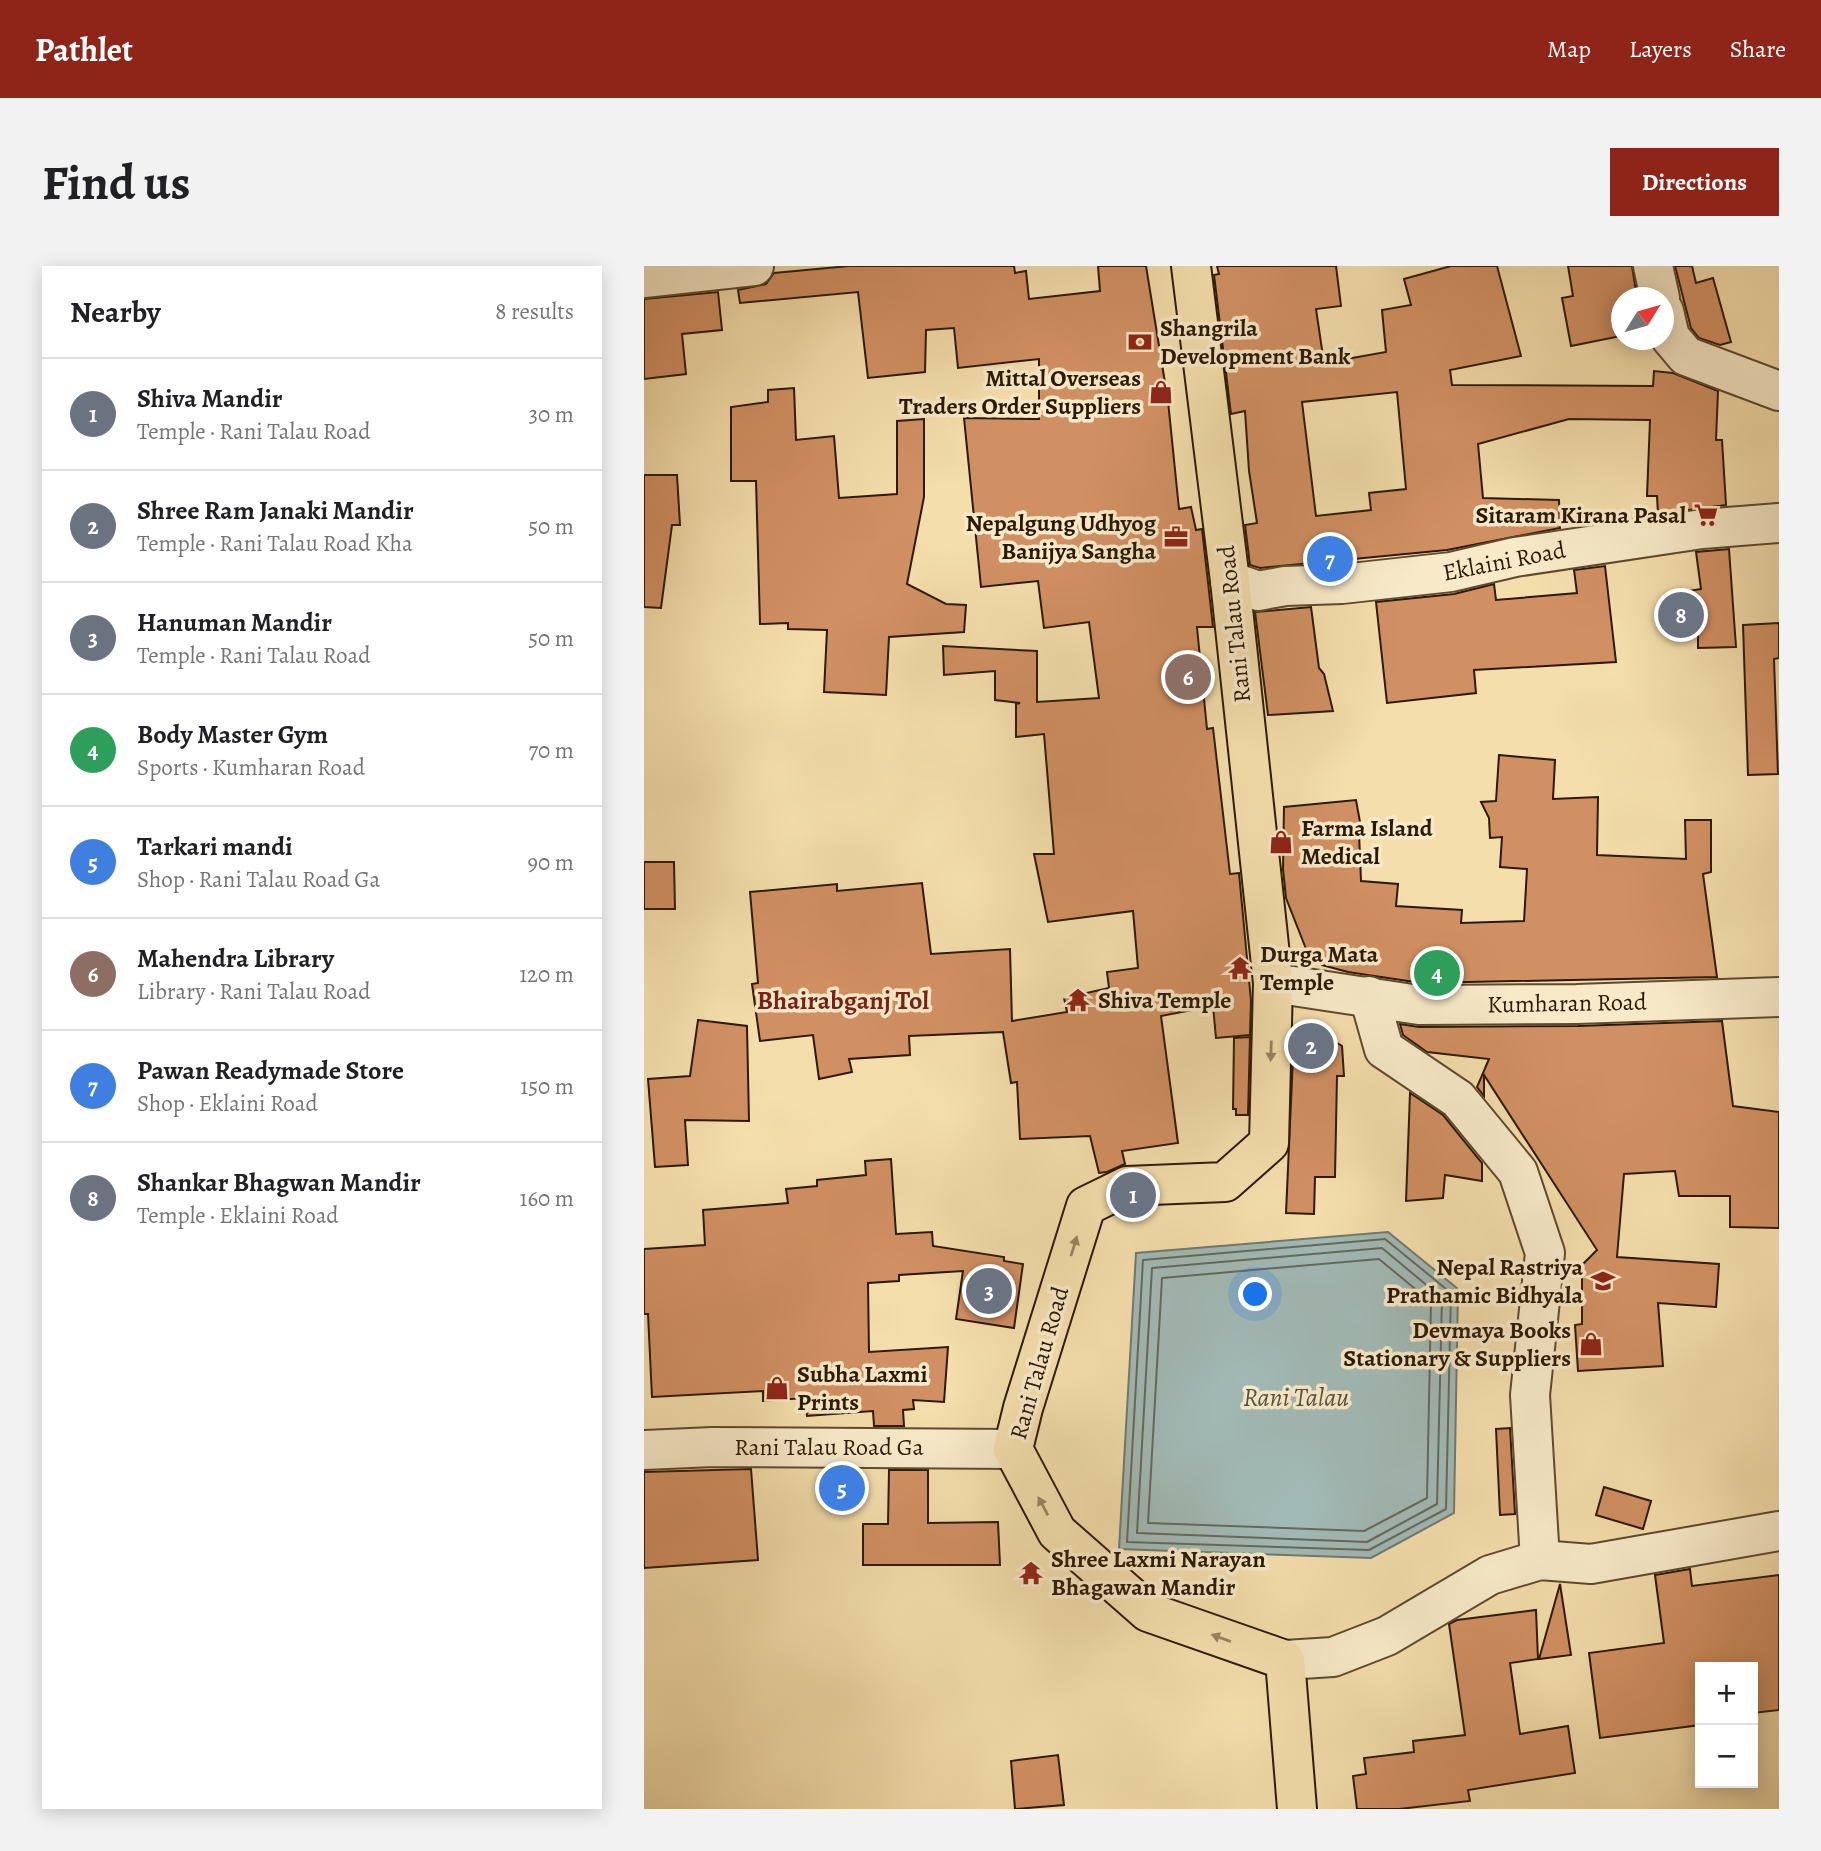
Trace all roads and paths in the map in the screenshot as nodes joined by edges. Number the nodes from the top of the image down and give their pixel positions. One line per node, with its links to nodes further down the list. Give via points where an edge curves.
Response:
1 (754, 266): 4 (street)
2 (1191, 266): 9 (main road, Rani Talau Road)
3 (1653, 266): 5 (street)
4 (644, 278)
5 (1658, 287)
6 (1674, 342): 7 (street, via 1686,356)
7 (1779, 391)
8 (1779, 523): 9 (street, Eklaini Road, via 1702,529 1515,557 1451,572 1355,583 1258,591)
9 (1230, 581): 10 (main road, Rani Talau Road)
10 (1273, 982): 11 (street, Kumharan Road); 13 (main road, Rani Talau Road, via 1269,1143 1225,1182 1127,1186 1086,1206)
11 (1369, 996): 12 (street, Kumharan Road, via 1419,1005); 16 (street, via 1384,1049 1458,1099 1518,1172 1545,1253 1530,1395)
12 (1779, 997)
13 (1013, 1449): 14 (street, Rani Talau Road Ga); 17 (main road, Rani Talau Road, one-way to 13, via 1148,1612 1057,1532)
14 (644, 1450)
15 (1779, 1531): 16 (street, via 1591,1564)
16 (1540, 1560): 17 (street, via 1490,1575 1387,1636 1333,1657)
17 (1285, 1660): 18 (main road)
18 (1297, 1809)

